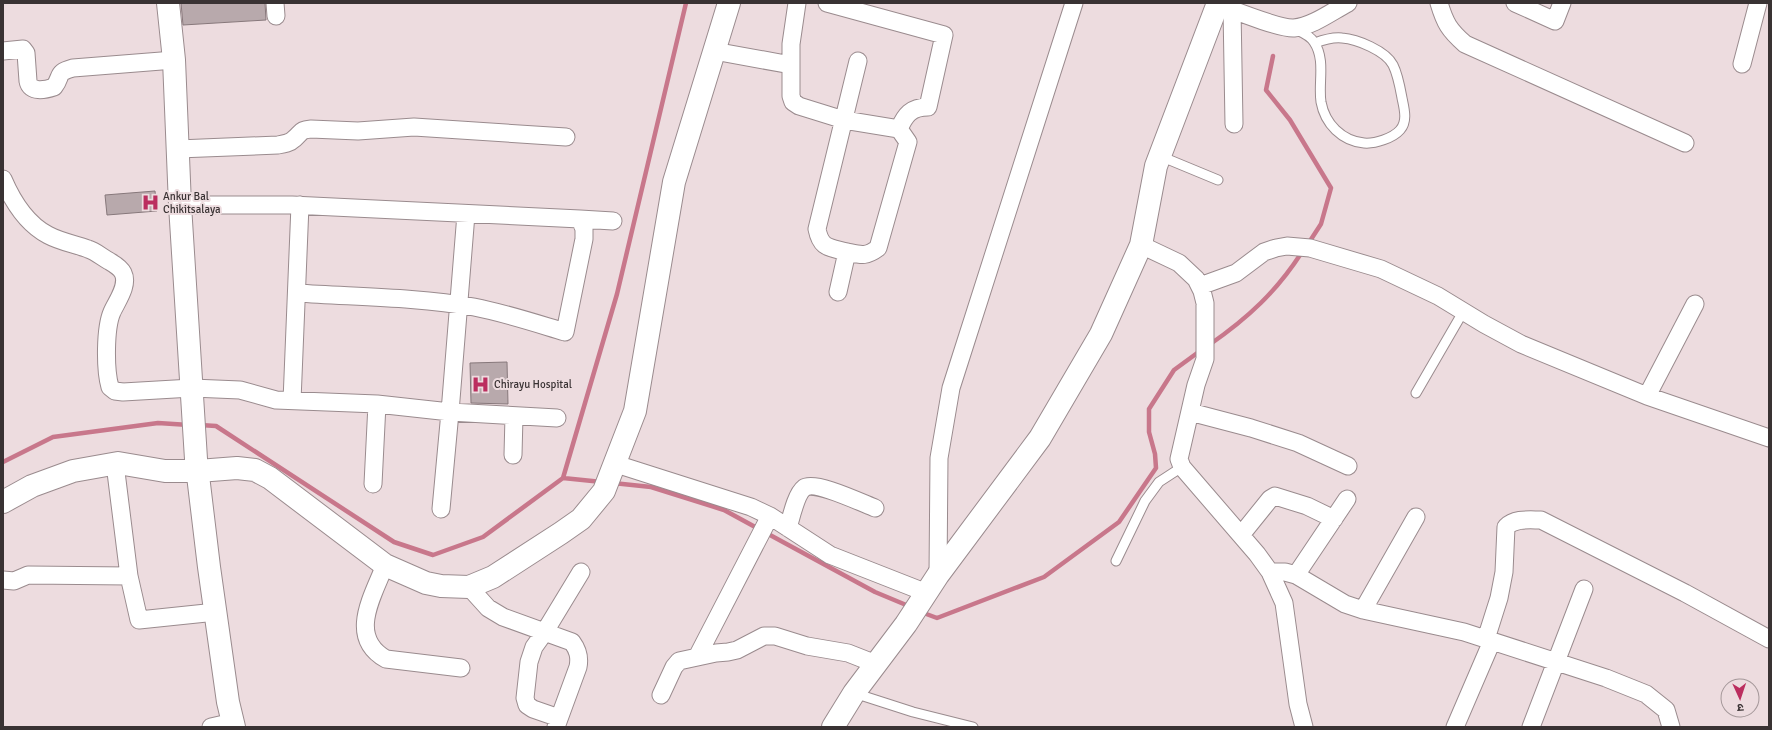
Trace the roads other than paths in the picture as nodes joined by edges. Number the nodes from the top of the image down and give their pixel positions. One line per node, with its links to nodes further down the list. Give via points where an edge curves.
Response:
1 (168, 3): 16 (main road)
2 (729, 3): 15 (main road)
3 (797, 3): 19 (street)
4 (828, 3): 22 (street, via 944,35 928,107 919,107 907,112)
5 (1074, 3): 77 (street, via 951,388 939,458)
6 (1348, 3): 12 (street, via 1309,24)
7 (1439, 3): 24 (street, via 1451,32 1465,44)
8 (1515, 3): 9 (street, via 1555,21)
9 (1562, 3)
10 (1758, 3): 18 (street)
11 (1220, 5): 12 (street); 21 (street); 26 (main road)
12 (1293, 28): 13 (lane)
13 (1315, 43): 13 (lane, via 1321,64 1321,102 1329,122 1337,132 1356,142 1368,143 1387,138 1400,130 1405,120 1397,75 1393,64 1384,53 1352,39 1340,38)
14 (3, 51): 16 (street, via 23,50 26,53 28,81 33,89 54,87 59,74 73,68)
15 (714, 51): 19 (street); 57 (main road, via 674,182 635,411)
16 (174, 60): 25 (main road)
17 (858, 61): 20 (street)
18 (1742, 64)
19 (791, 65): 20 (street, via 793,102)
20 (844, 120): 22 (street); 35 (street, via 817,229 824,246)
21 (1234, 124)
22 (899, 129): 35 (street, via 908,142 878,248 866,255)
23 (566, 137): 25 (street, via 414,127 358,131 311,129 298,133 289,143 278,145)
24 (1685, 143)
25 (178, 149): 29 (main road)
26 (1160, 156): 28 (lane); 34 (main road)
27 (3, 179): 43 (street, via 12,199 46,234 61,242 90,249 119,267 124,274 125,284 111,314 107,332 107,379 110,387 123,392)
28 (1218, 180)
29 (180, 205): 30 (street); 43 (main road)
30 (300, 206): 31 (street); 38 (street)
31 (466, 214): 32 (street); 40 (street)
32 (580, 219): 33 (street); 40 (street, via 584,239 565,332 506,314)
33 (613, 221)
34 (1141, 245): 36 (street, via 1179,263); 77 (main road, via 1101,334 1040,438)
35 (847, 252): 37 (street)
36 (1200, 286): 41 (street, via 1236,273 1264,252 1287,246 1305,247 1381,269 1438,296); 48 (street, via 1205,303 1204,365)
37 (838, 292)
38 (297, 293): 40 (street); 45 (street)
39 (1695, 304): 44 (street)
40 (459, 305): 47 (street)
41 (1463, 312): 42 (lane); 44 (street, via 1521,344)
42 (1416, 392)
43 (192, 395): 45 (street, via 240,390 267,398); 54 (main road)
44 (1647, 396): 51 (street)
45 (292, 401): 46 (street)
46 (377, 404): 47 (street); 58 (street)
47 (450, 412): 49 (street); 62 (street)
48 (1190, 412): 55 (street, via 1298,443); 56 (street, via 1179,459)
49 (514, 416): 50 (street); 52 (street)
50 (557, 418)
51 (1769, 438)
52 (513, 455)
53 (115, 464): 54 (main road, via 165,471); 60 (main road, via 73,471 32,486); 73 (street)
54 (197, 465): 69 (main road, via 255,470 270,478); 79 (main road)
55 (1348, 466)
56 (1182, 467): 67 (street); 68 (lane, via 1159,482 1145,501)
57 (611, 477): 63 (street, via 751,507); 75 (main road, via 581,519 493,577)
58 (374, 484)
59 (1347, 499): 65 (street)
60 (3, 502)
61 (875, 508): 66 (street, via 810,485 804,487 799,494)
62 (440, 509)
63 (770, 516): 66 (street); 83 (street)
64 (1416, 517): 78 (street)
65 (1334, 519): 67 (street, via 1307,506 1275,496); 72 (street)
66 (788, 528): 77 (street, via 830,555)
67 (1241, 535): 71 (street)
68 (1116, 561)
69 (385, 565): 75 (main road, via 426,583); 86 (street, via 364,624 370,647 386,659)
70 (581, 572): 80 (street)
71 (1270, 572): 72 (street); 94 (street, via 1284,603 1298,704)
72 (1296, 575): 78 (street, via 1345,604)
73 (129, 576): 74 (street, via 28,575 14,581); 79 (street, via 139,620)
74 (3, 580)
75 (469, 587): 80 (street, via 488,608 503,617)
76 (1584, 589): 84 (street)
77 (929, 590): 85 (main road)
78 (1363, 610): 82 (street)
79 (216, 612): 90 (main road)
80 (544, 633): 89 (street, via 534,647 529,662 525,698 527,705); 89 (street, via 572,642 580,658)
81 (1769, 639): 82 (street, via 1541,520 1523,520 1511,522 1506,527 1504,572)
82 (1489, 640): 84 (street); 95 (street)
83 (697, 657): 85 (street, via 737,650 764,636 775,636 807,646 848,653); 88 (street, via 676,664)
84 (1556, 661): 96 (street); 97 (street, via 1646,694 1666,710)
85 (876, 664): 87 (main road)
86 (461, 668)
87 (854, 693): 92 (main road); 93 (lane, via 913,712)
88 (661, 695)
89 (558, 722)
90 (233, 725): 91 (street)
91 (211, 727)
92 (833, 727)
93 (973, 727)
94 (1304, 727)
95 (1455, 727)
96 (1531, 727)
97 (1671, 727)

